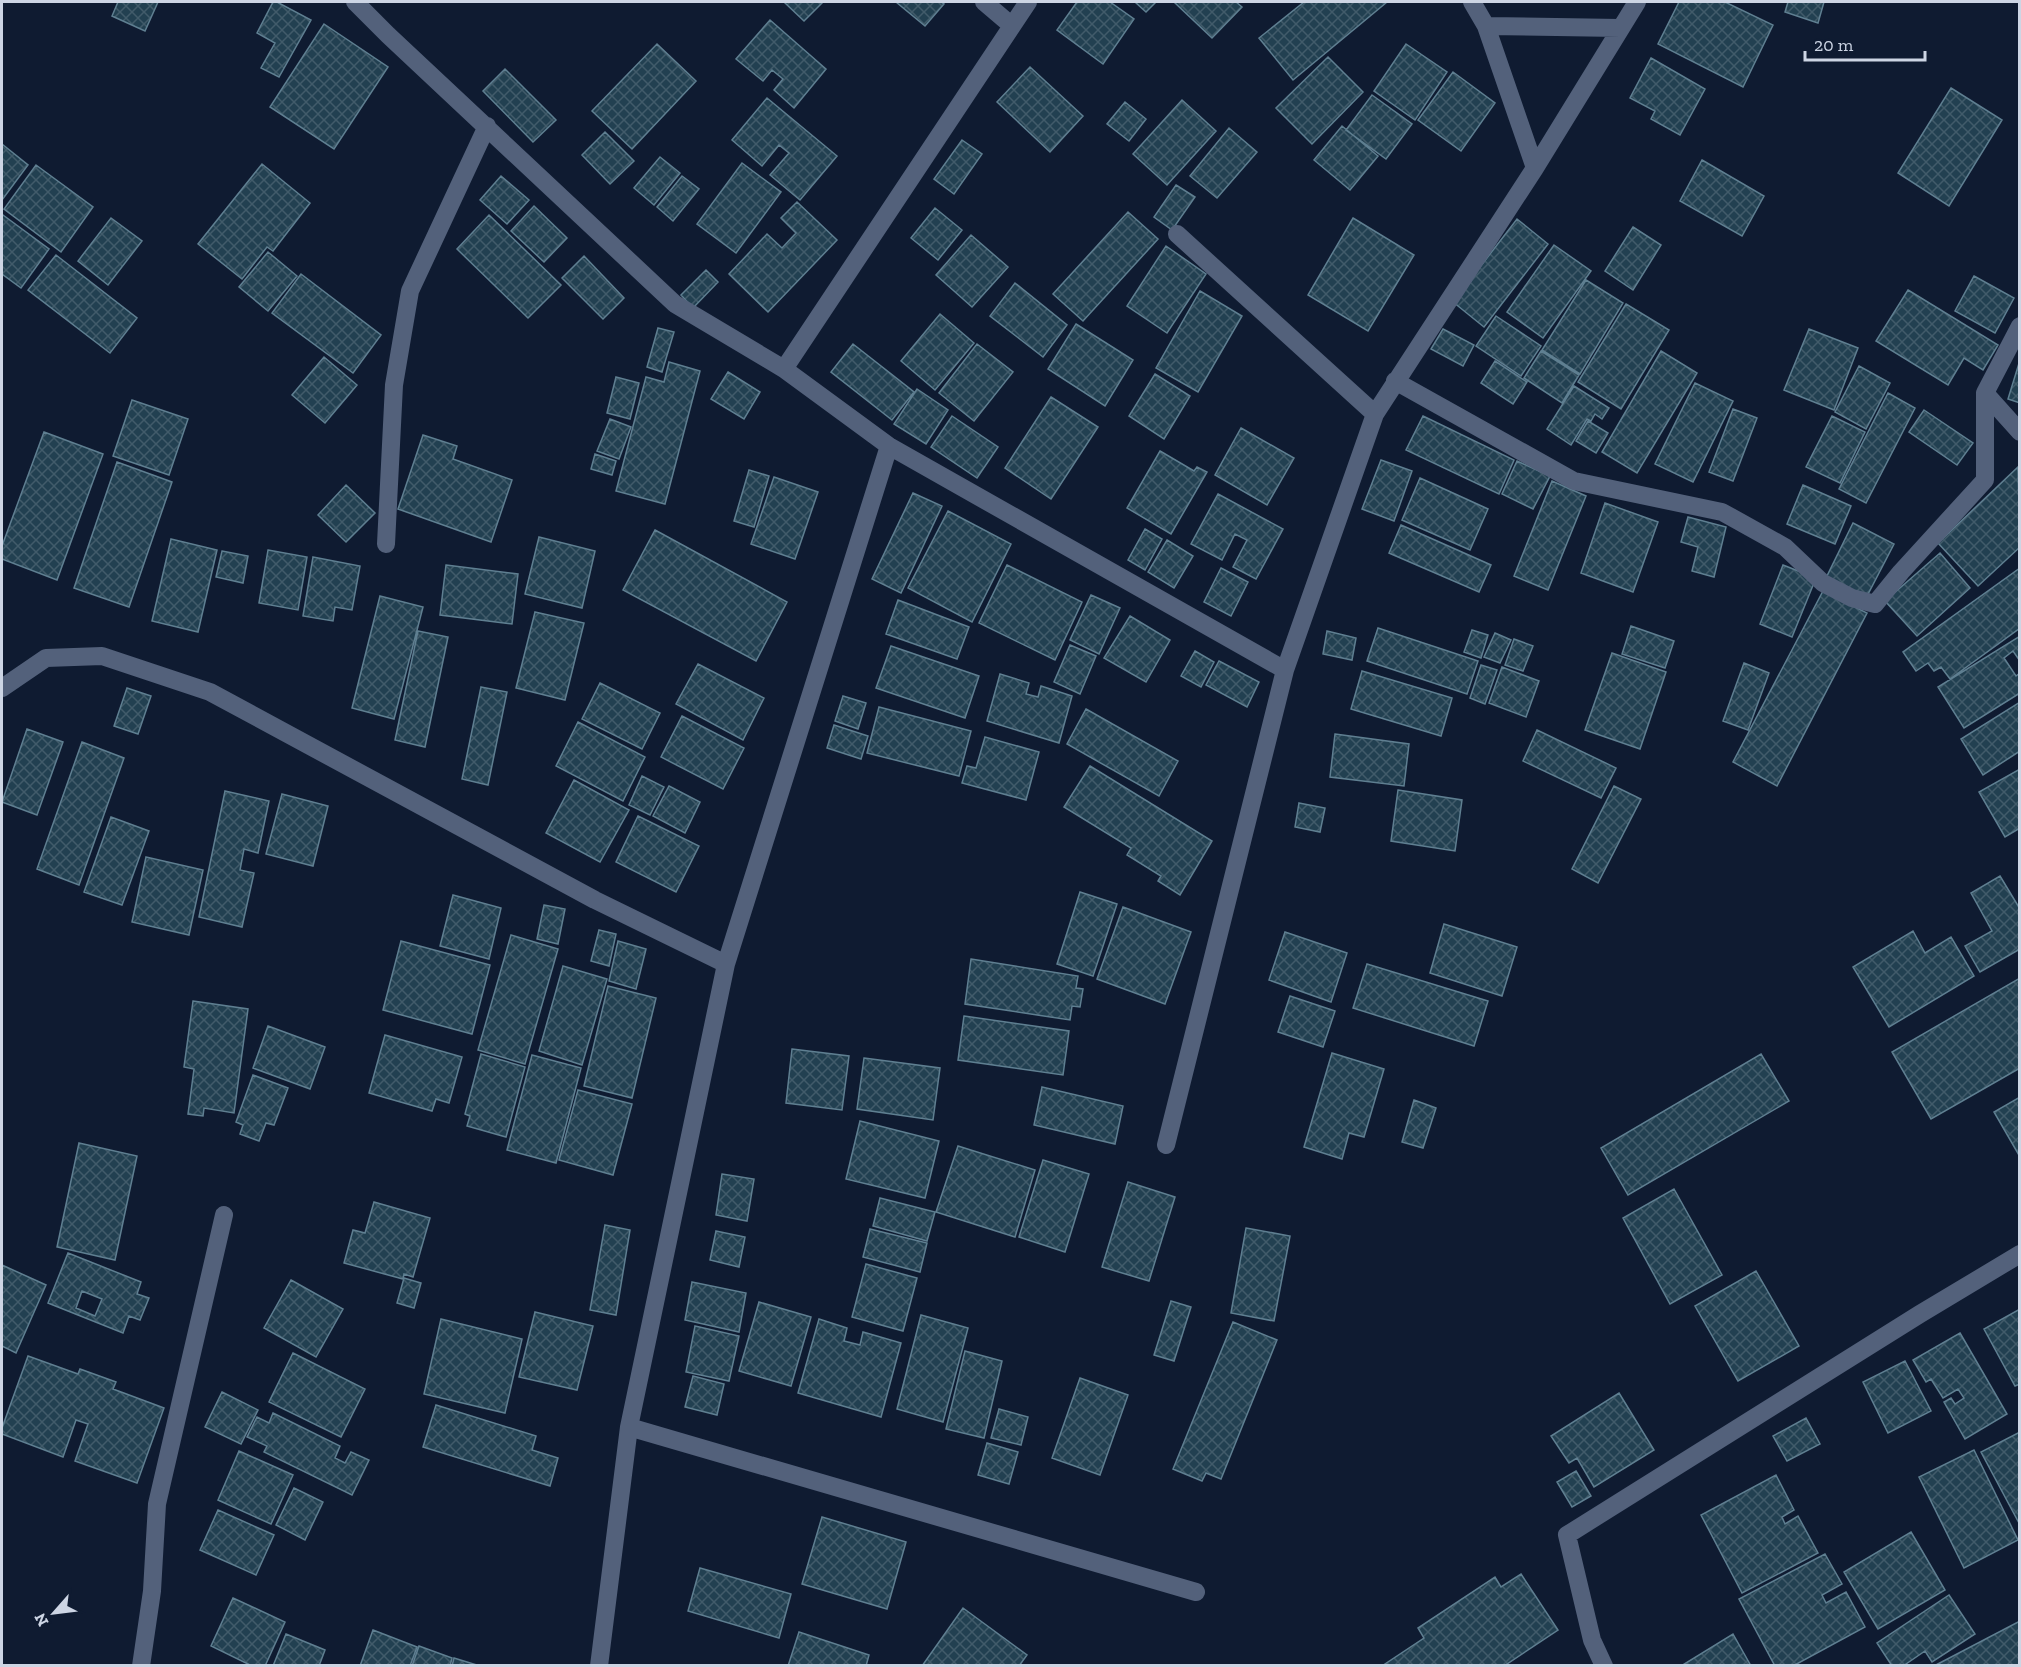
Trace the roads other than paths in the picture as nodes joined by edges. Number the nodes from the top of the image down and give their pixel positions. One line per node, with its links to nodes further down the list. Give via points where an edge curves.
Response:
1 (355, 2): 9 (street)
2 (984, 2): 6 (street)
3 (1028, 2): 6 (street)
4 (1473, 2): 7 (street)
5 (1637, 2): 8 (street)
6 (1011, 25): 13 (street)
7 (1486, 26): 8 (street); 10 (street)
8 (1620, 28): 10 (street)
9 (487, 126): 13 (street, via 675,304); 19 (street, via 410,291 394,385)
10 (1535, 168): 14 (street)
11 (1177, 234): 16 (street)
12 (2019, 326): 15 (street)
13 (784, 369): 18 (street)
14 (1395, 381): 15 (street, via 1574,481 1722,512 1785,547 1823,583 1852,598 1875,604 1985,480); 16 (street)
15 (1985, 393): 17 (street)
16 (1375, 414): 20 (street)
17 (2019, 432)
18 (889, 446): 20 (street); 22 (street)
19 (386, 544)
20 (1285, 670): 23 (street)
21 (2, 688): 22 (street, via 46,658 102,656 210,692 595,900)
22 (726, 964): 26 (street)
23 (1166, 1145)
24 (224, 1215): 28 (street, via 157,1504 152,1591)
25 (2019, 1254): 30 (street, via 1567,1535 1592,1640)
26 (629, 1427): 27 (street); 29 (street)
27 (1196, 1592)
28 (141, 1665)
29 (599, 1665)
30 (1604, 1665)

